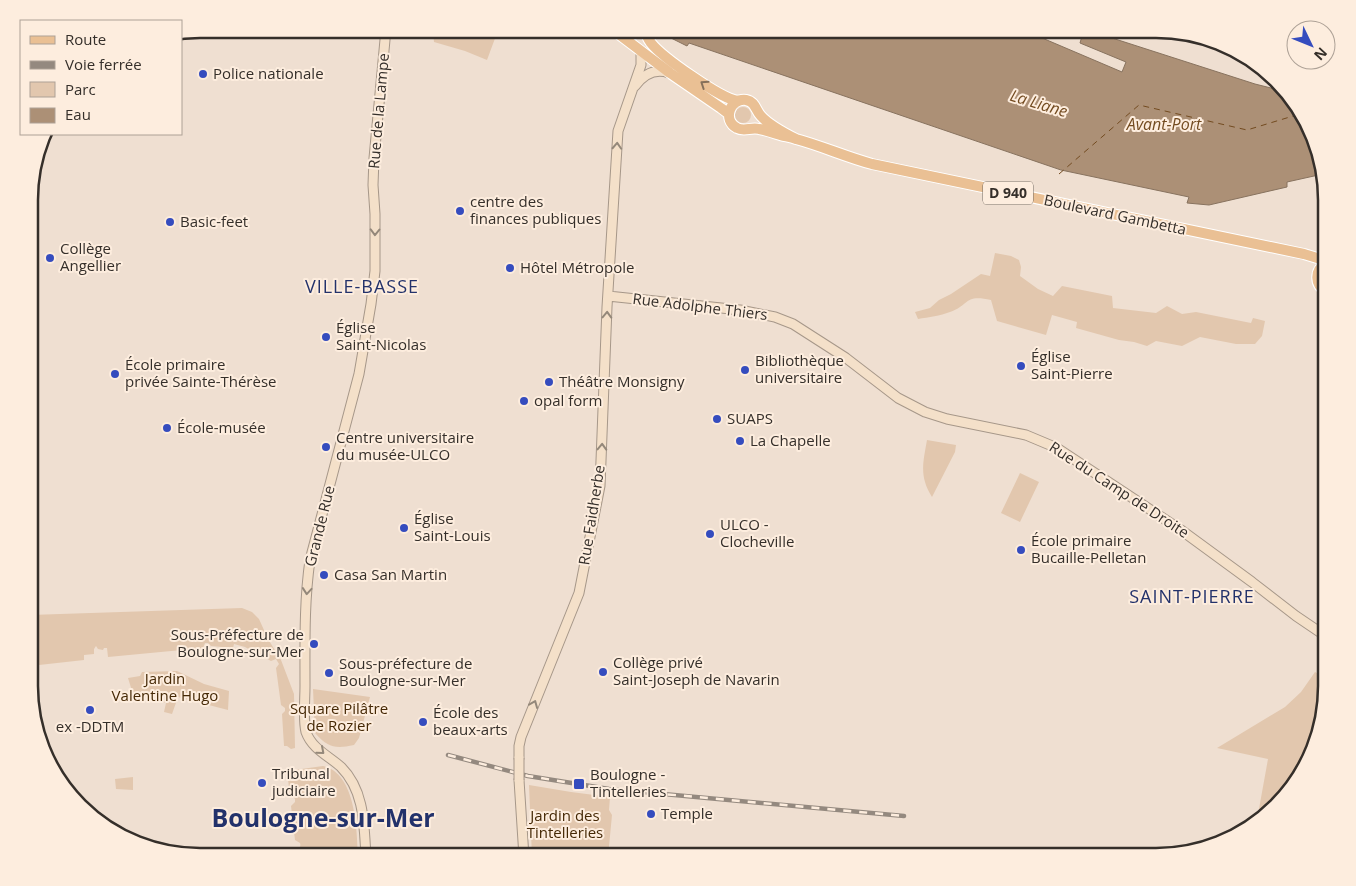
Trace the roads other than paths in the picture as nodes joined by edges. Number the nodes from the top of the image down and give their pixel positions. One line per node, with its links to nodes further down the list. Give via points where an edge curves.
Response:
1 (385, 38): 13 (main road, Rue de la Lampe)
2 (625, 38): 5 (main road)
3 (640, 38): 5 (main road)
4 (648, 38): 8 (main road, one-way to 4, via 712,89 659,51)
5 (641, 51): 6 (main road); 7 (main road, Rue Faidherbe, via 641,65)
6 (670, 74): 7 (main road, Rue Faidherbe, via 650,72); 10 (main road)
7 (631, 92): 18 (main road, Rue Faidherbe, one-way to 7, via 618,131)
8 (738, 101): 9 (main road, via 752,103); 10 (main road)
9 (758, 113): 11 (main road, via 757,121); 12 (main road, D 940)
10 (728, 114): 11 (main road, via 736,128)
11 (750, 128): 12 (main road, D 940)
12 (796, 139): 14 (main road, Boulevard Gambetta / D 940, via 884,167)
13 (373, 193): 21 (main road, Grande Rue, one-way to 21, via 375,276 367,333 312,555 305,635 306,732 313,744 340,766 357,791 363,812)
14 (1290, 252): 15 (main road, Boulevard Gambetta / D 940); 16 (main road, Boulevard Gambetta / D 940, via 1308,260)
15 (1318, 259)
16 (1317, 275): 17 (main road, Boulevard Gambetta)
17 (1318, 280)
18 (608, 296): 19 (main road, Rue Adolphe Thiers, via 758,313); 22 (main road, Rue Faidherbe, one-way to 18, bridge, via 520,737 580,590 600,483)
19 (790, 323): 20 (main road, Rue du Camp de Droite, via 840,353 890,392 917,408 938,417 1026,435 1062,451 1174,526)
20 (1318, 631)
21 (365, 848)
22 (523, 848)

